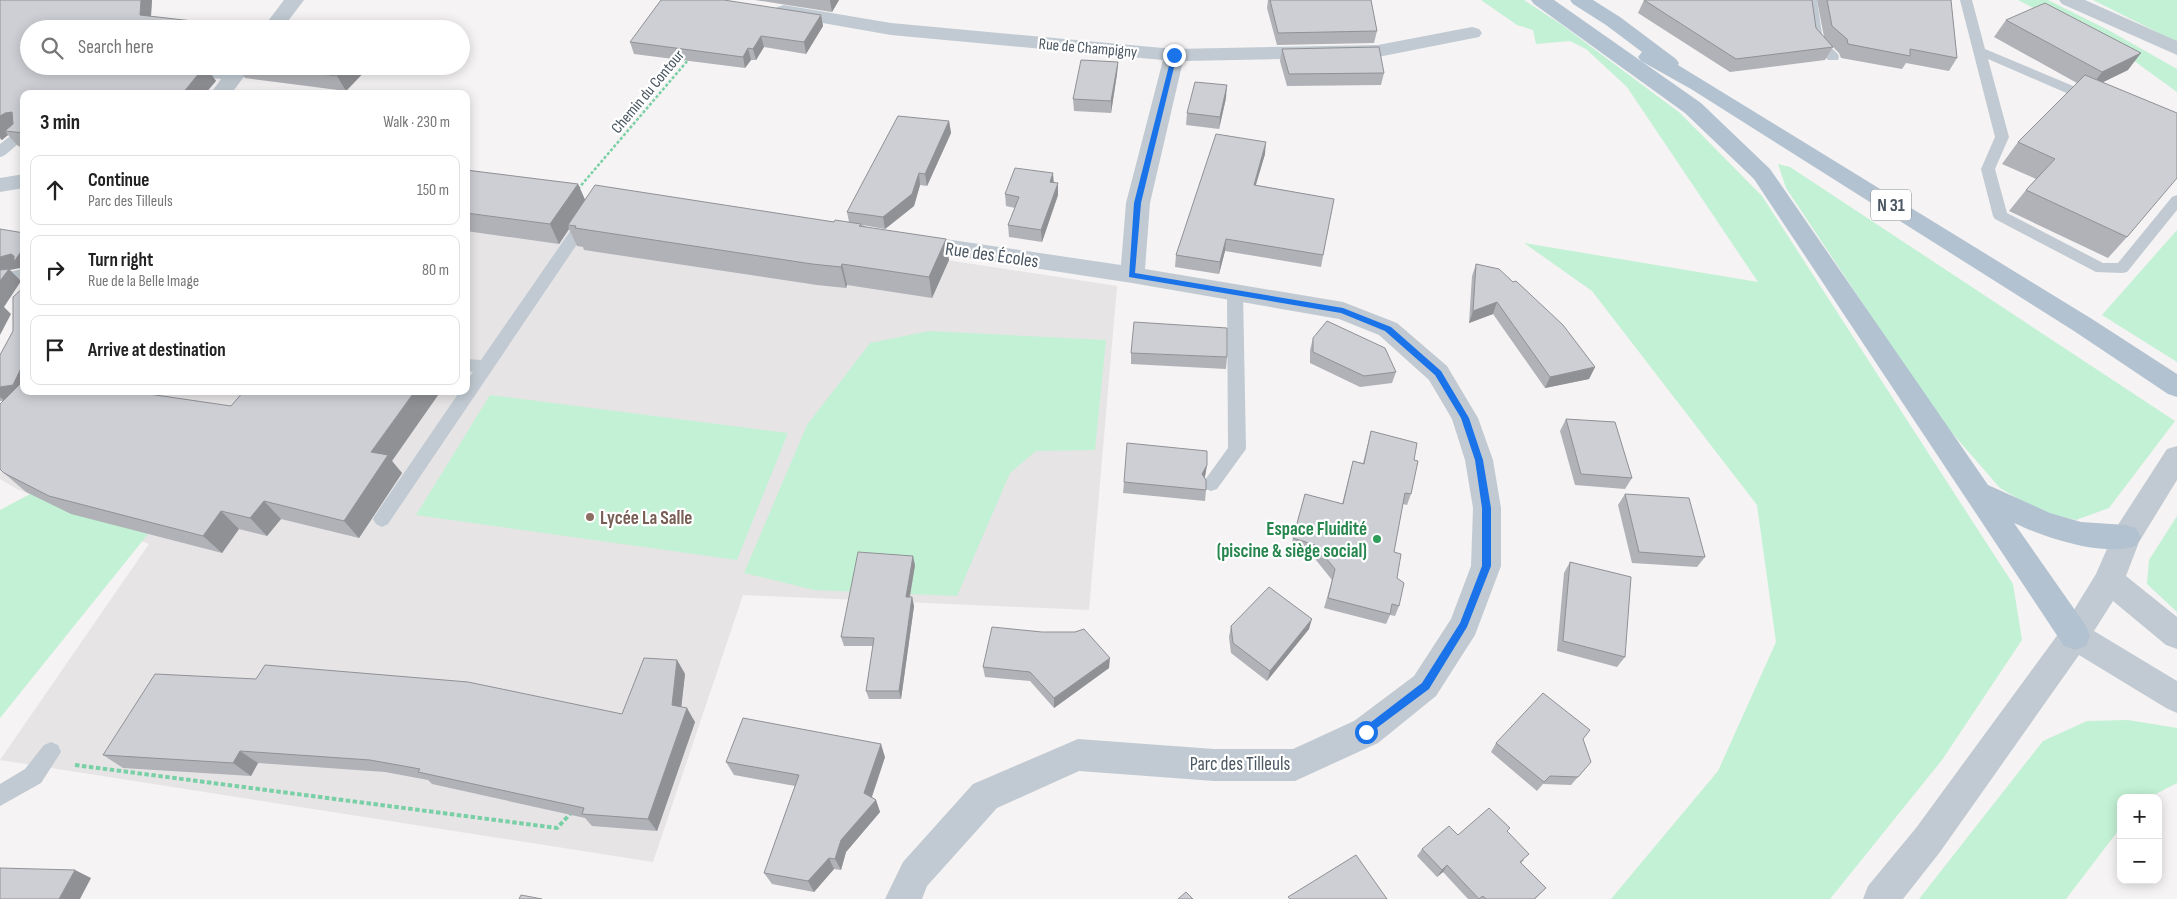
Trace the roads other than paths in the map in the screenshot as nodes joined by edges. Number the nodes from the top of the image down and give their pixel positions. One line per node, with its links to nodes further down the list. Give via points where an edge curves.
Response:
1 (294, 0): 11 (street)
2 (1541, 0): 42 (main road, via 1693,108 1762,174)
3 (1553, 0): 20 (main road, N 31)
4 (1580, 0): 12 (main road, N 31)
5 (1586, 0): 12 (main road)
6 (1811, 0): 17 (lane, via 1817,41)
7 (1966, 0): 15 (lane)
8 (2069, 0): 10 (street)
9 (766, 8): 16 (street, Rue de Champigny, via 891,29)
10 (2088, 9): 14 (street); 18 (street)
11 (279, 20)
12 (1613, 21): 20 (main road, N 31)
13 (1472, 34): 16 (street, Rue de Champigny, via 1378,51)
14 (2177, 49)
15 (1980, 51): 22 (lane); 29 (lane, via 2002,138 1988,169 2000,216 2101,268 2122,268)
16 (1174, 55): 32 (street, via 1138,203)
17 (1833, 57)
18 (2177, 62)
19 (235, 75): 21 (street)
20 (1698, 85): 37 (main road, N 31)
21 (223, 90)
22 (2105, 105)
23 (20, 135): 24 (lane)
24 (0, 153)
25 (20, 182): 26 (street)
26 (0, 185)
27 (575, 193): 28 (street)
28 (601, 197): 36 (lane)
29 (2177, 200)
30 (887, 239): 32 (street, Rue des Écoles)
31 (20, 275): 33 (lane)
32 (1132, 275): 34 (street, Parc des Tilleuls)
33 (0, 278)
34 (1235, 292): 41 (lane, via 1237,449); 51 (street, Parc des Tilleuls, via 1343,310 1388,329 1438,373 1465,418 1479,460 1486,508 1486,566 1464,624 1425,686 1366,732 1295,765 1214,765 1078,755 985,796 915,874)
35 (470, 365): 36 (lane)
36 (486, 368): 38 (lane)
37 (2177, 387)
38 (470, 391)
39 (467, 395): 43 (lane)
40 (2177, 457): 44 (street)
41 (1211, 484)
42 (1978, 492): 44 (main road, via 2043,523 2081,534); 47 (main road)
43 (382, 519)
44 (2126, 537): 45 (street)
45 (2109, 580): 46 (street); 47 (street)
46 (2177, 635)
47 (2076, 636): 48 (street); 52 (street, via 1928,840)
48 (2177, 698)
49 (48, 757): 50 (lane, via 33,776)
50 (0, 796)
51 (903, 899)
52 (1881, 899)

